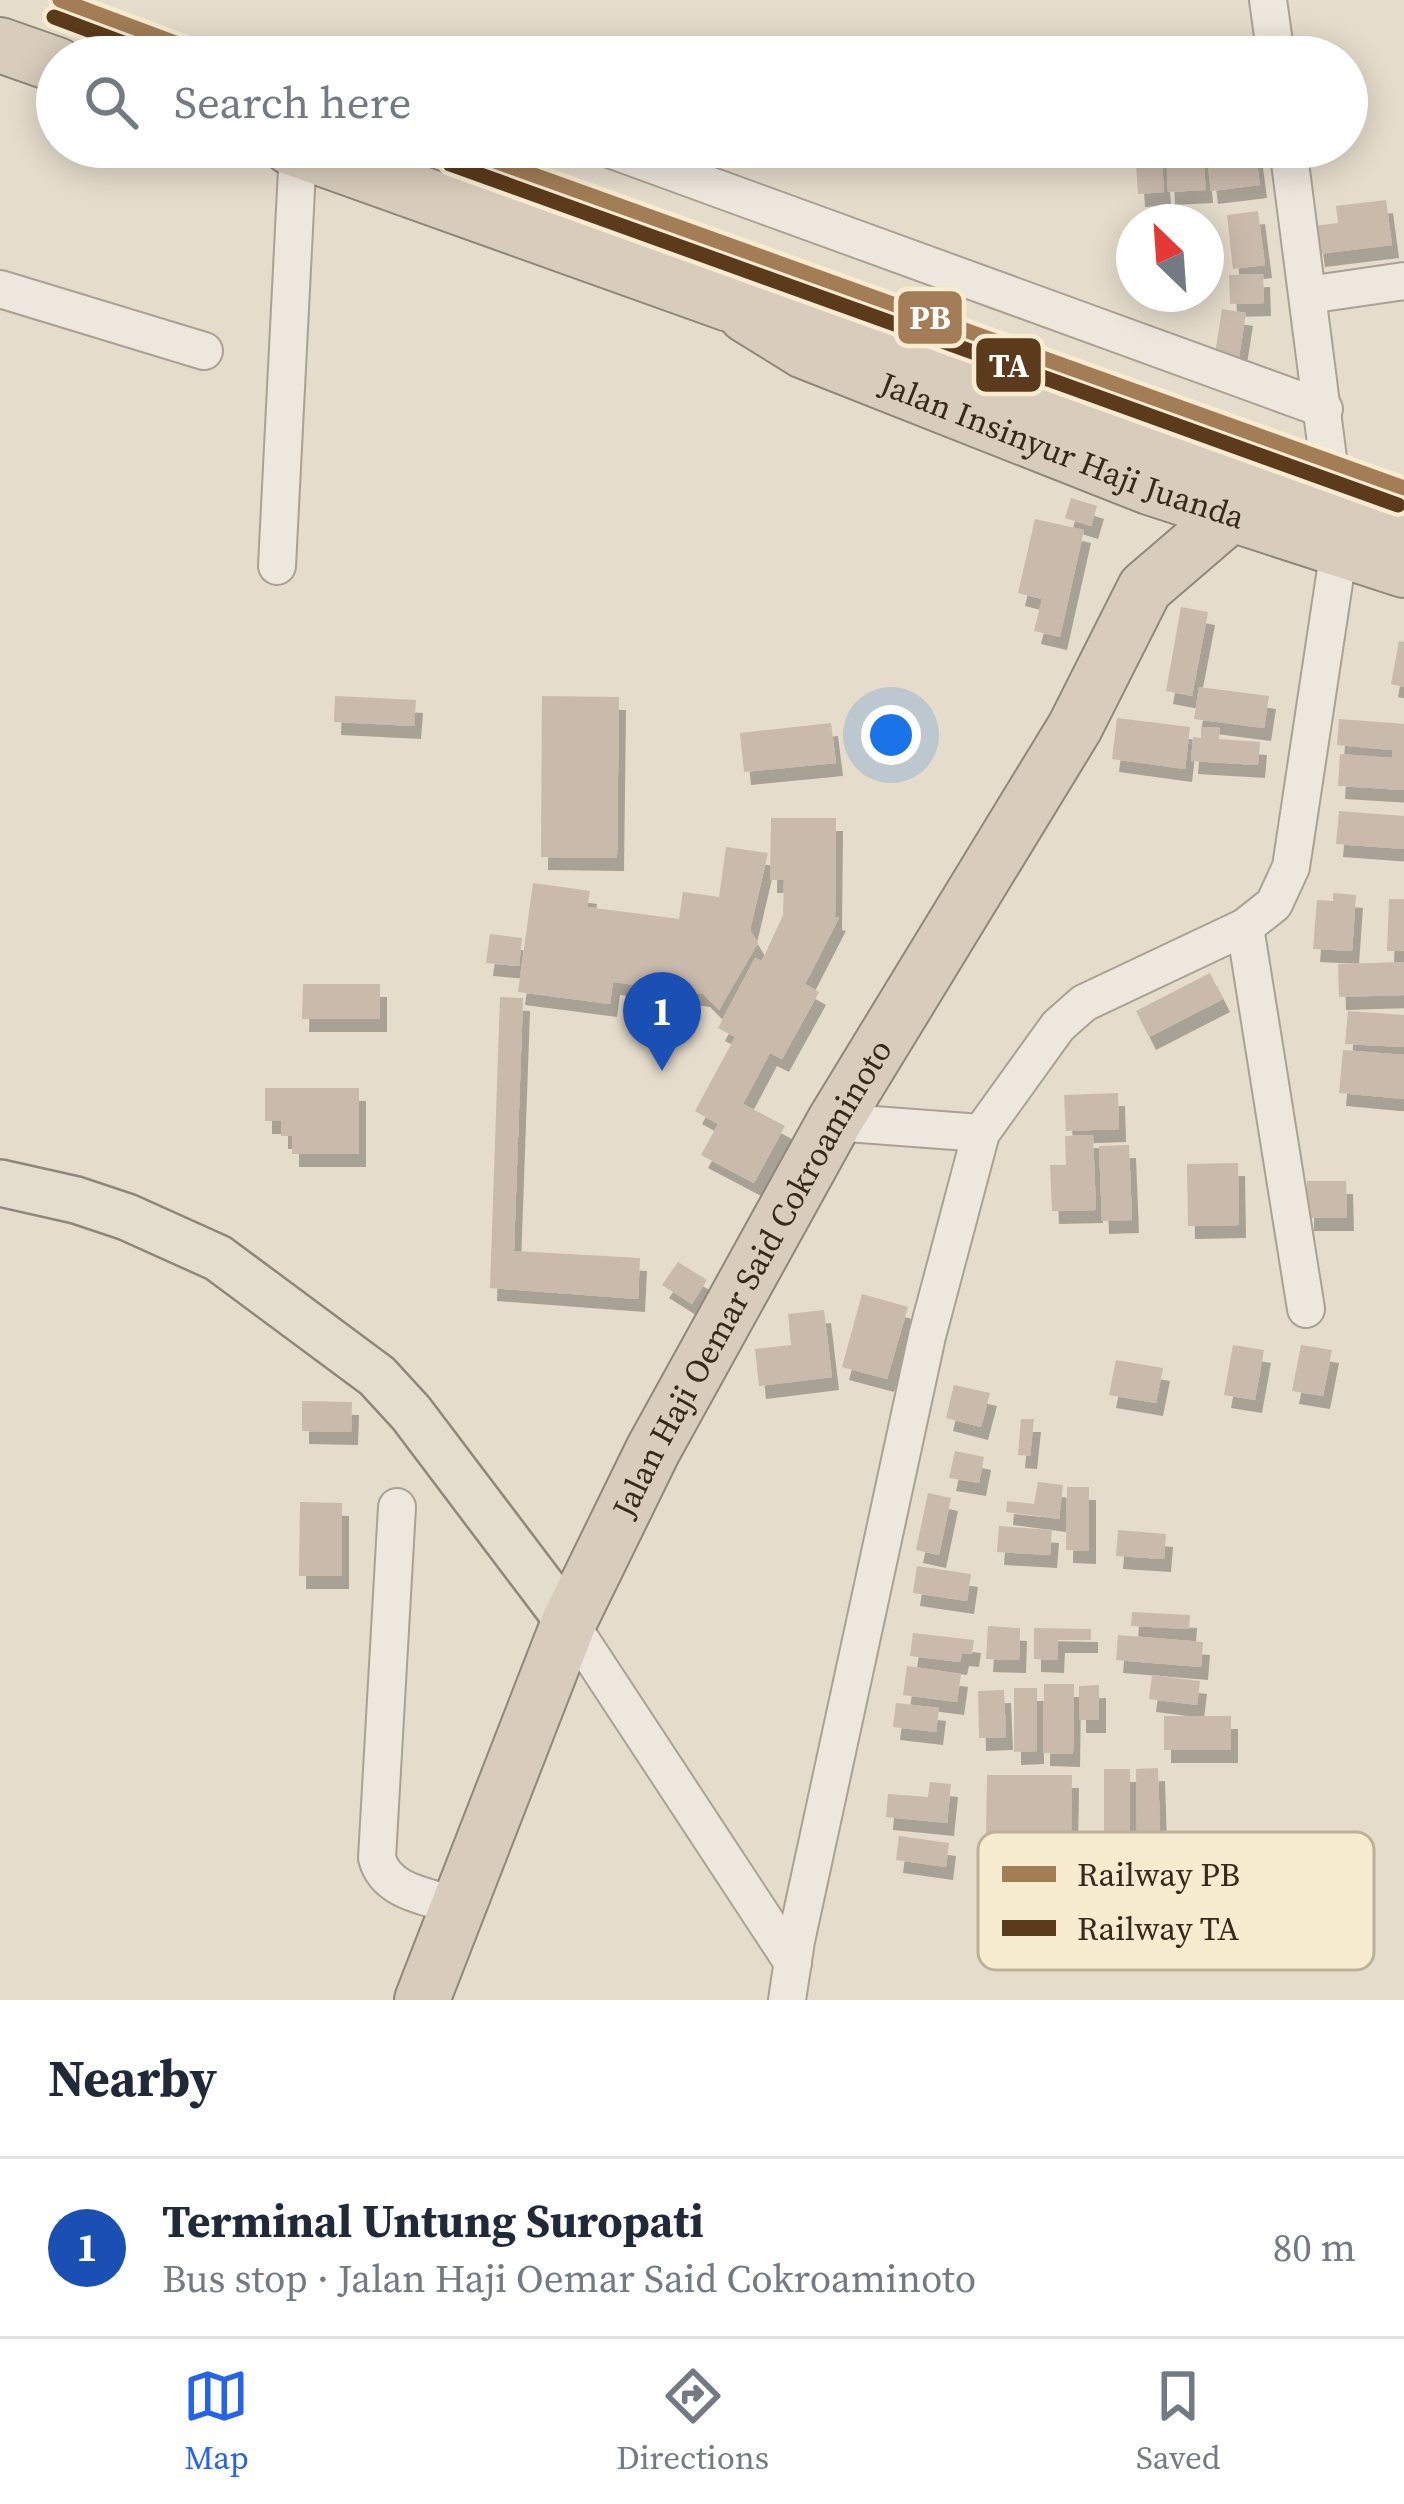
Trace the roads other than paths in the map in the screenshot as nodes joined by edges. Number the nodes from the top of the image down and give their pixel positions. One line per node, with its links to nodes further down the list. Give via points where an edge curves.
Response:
1 (1268, 0): 2 (street)
2 (1273, 36)
3 (0, 45): 4 (highway)
4 (36, 58)
5 (293, 168): 19 (street)
6 (350, 168): 14 (highway, Jalan Insinyur Haji Juanda, via 729,304 804,351)
7 (662, 168): 13 (street)
8 (1291, 168): 11 (street)
9 (1404, 281): 11 (street)
10 (0, 289): 12 (street)
11 (1308, 295): 13 (street)
12 (204, 351)
13 (1324, 409): 15 (street)
14 (1157, 466): 16 (highway, Jalan Insinyur Haji Juanda); 21 (highway)
15 (1330, 475)
16 (1238, 495): 17 (highway, Jalan Insinyur Haji Juanda); 20 (highway, Jalan Insinyur Haji Juanda); 21 (highway)
17 (1404, 531)
18 (1338, 556): 22 (street, via 1291,867 1274,904)
19 (277, 566)
20 (1404, 570)
21 (1144, 588): 23 (highway, Jalan Haji Oemar Said Cokroaminoto, via 1075,727)
22 (1245, 927): 24 (street, via 1084,1003 1058,1026); 26 (street)
23 (834, 1122): 24 (street); 28 (highway, Jalan Haji Oemar Said Cokroaminoto)
24 (981, 1133): 30 (street, via 926,1336)
25 (0, 1183): 28 (main road, via 127,1217 218,1258 377,1376)
26 (1306, 1310)
27 (397, 1507): 29 (street, via 377,1858 392,1884)
28 (568, 1622): 29 (highway, Jalan Haji Oemar Said Cokroaminoto); 30 (street)
29 (460, 1907): 31 (highway, Jalan Haji Oemar Said Cokroaminoto)
30 (793, 1963): 32 (street)
31 (422, 2000)
32 (787, 2000)

